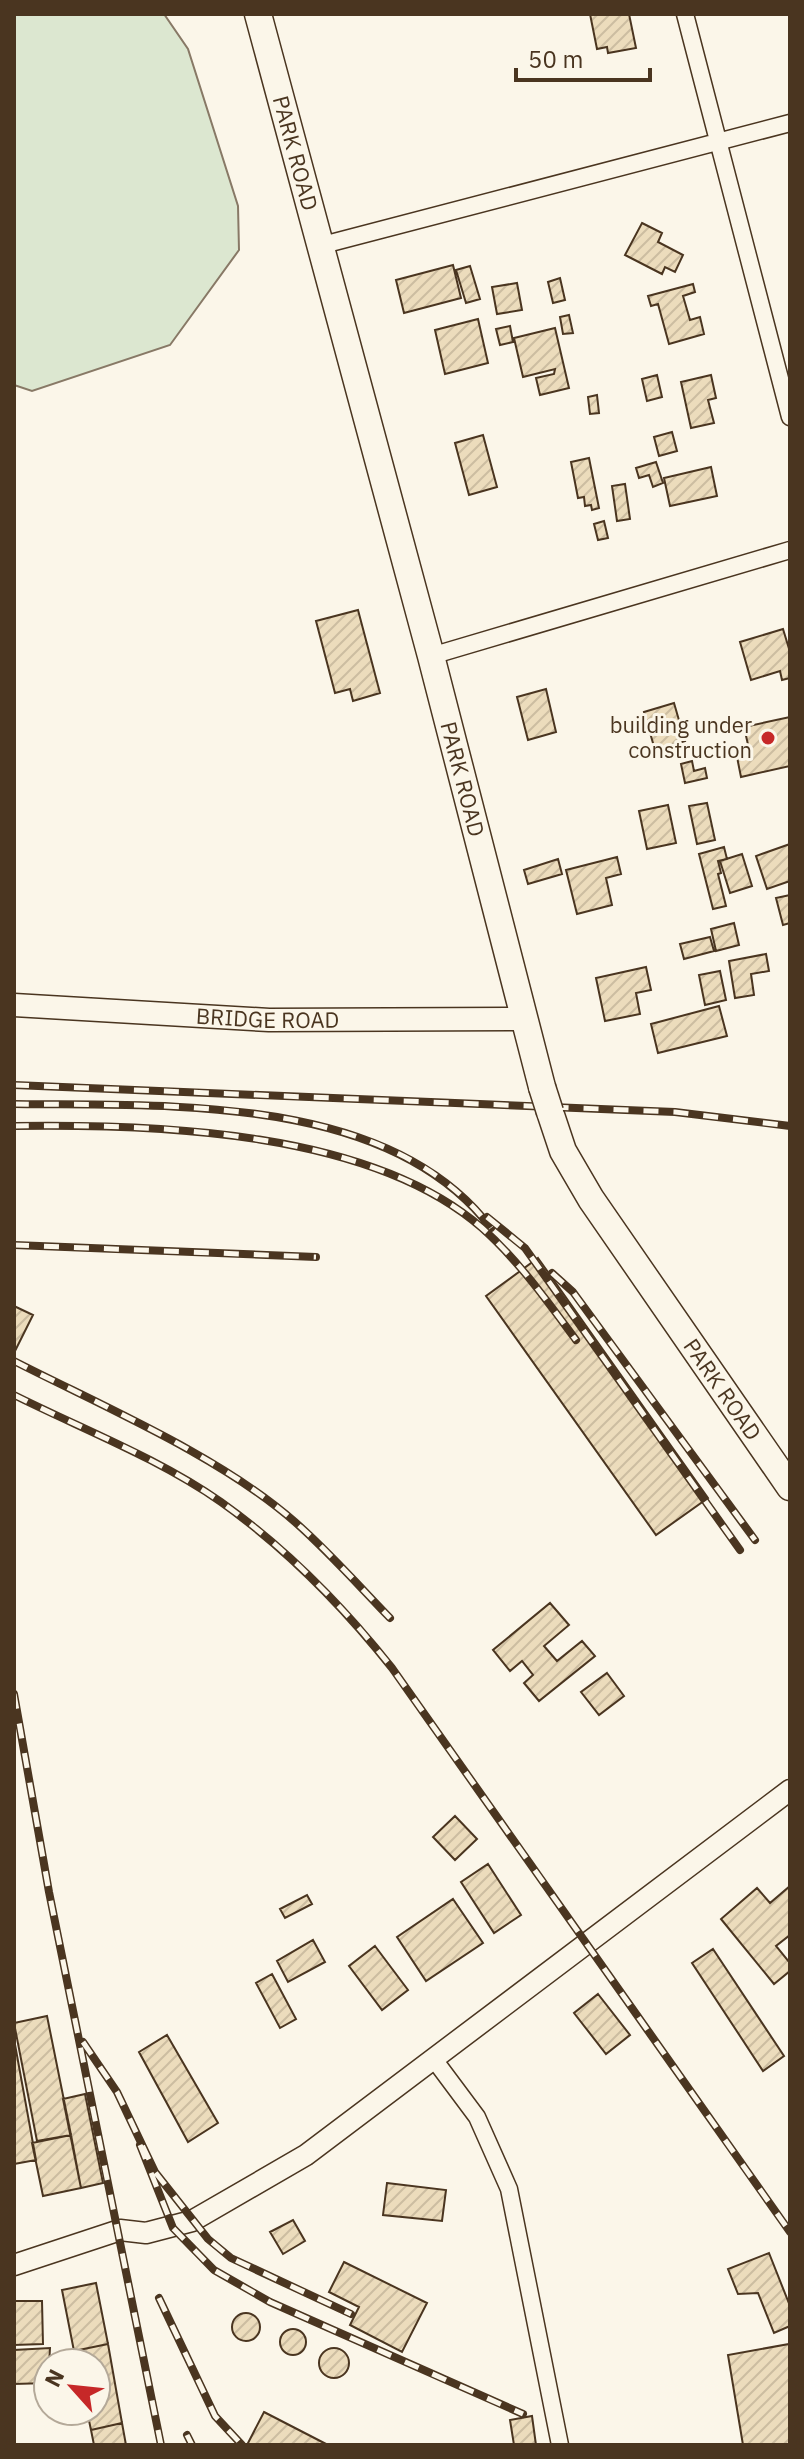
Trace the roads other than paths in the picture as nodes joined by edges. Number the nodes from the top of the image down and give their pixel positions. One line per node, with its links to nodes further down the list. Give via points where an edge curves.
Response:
1 (258, 14): 5 (highway, PARK ROAD)
2 (685, 14): 4 (street)
3 (790, 123): 4 (street)
4 (718, 140): 5 (street); 6 (street)
5 (319, 246): 8 (highway, PARK ROAD)
6 (790, 417)
7 (790, 550): 8 (street)
8 (431, 656): 10 (highway, PARK ROAD)
9 (14, 1005): 10 (main road, BRIDGE ROAD, via 269,1020)
10 (523, 1019): 11 (highway, PARK ROAD, bridge, via 563,1151)
11 (790, 1487)
12 (790, 1790): 13 (street)
13 (433, 2058): 14 (street, via 306,2155 192,2221 146,2233 120,2230); 15 (street, via 477,2117 509,2189)
14 (14, 2265)
15 (560, 2445)

